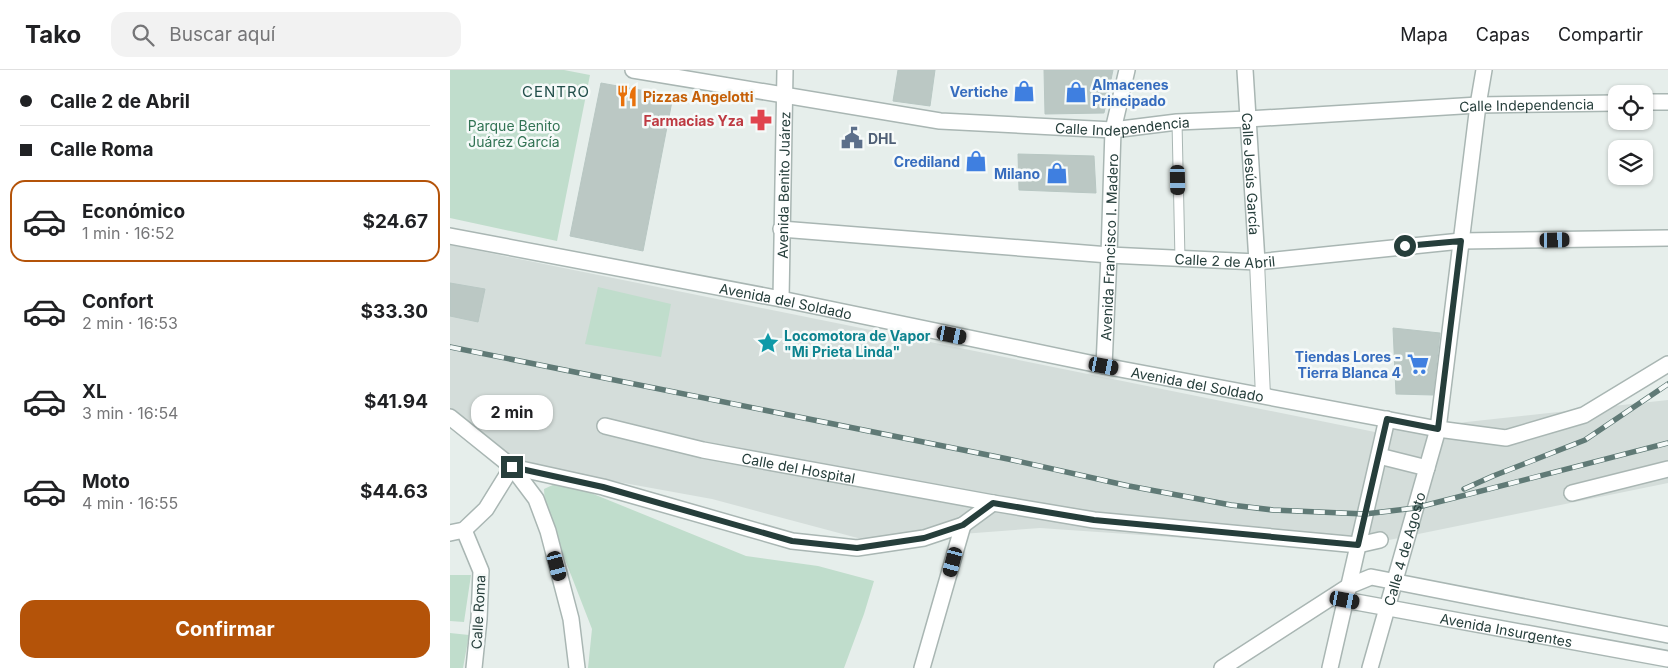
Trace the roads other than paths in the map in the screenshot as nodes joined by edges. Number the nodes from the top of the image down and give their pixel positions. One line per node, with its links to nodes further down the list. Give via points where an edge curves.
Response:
1 (633, 70): 6 (street, Calle Independencia)
2 (785, 70): 6 (street, Avenida Benito Juárez)
3 (1127, 70): 13 (street, Avenida Francisco I. Madero)
4 (1246, 70): 11 (street, Calle Jesús García)
5 (1484, 70): 10 (street, Calle 4 de Agosto)
6 (783, 94): 13 (street, Calle Independencia, via 940,121); 14 (street, Avenida Benito Juárez)
7 (1653, 102): 8 (street)
8 (1668, 102)
9 (1608, 103): 10 (street, Calle Independencia)
10 (1478, 105): 11 (street, Calle Independencia); 17 (street, Calle 4 de Agosto)
11 (1248, 119): 12 (street, Calle Independencia); 20 (street, Calle Jesús García)
12 (1177, 122): 13 (street, Calle Independencia); 19 (lane)
13 (1113, 130): 18 (street, Avenida Francisco I. Madero)
14 (781, 229): 18 (street, Calle 2 de Abril); 21 (street, Avenida Benito Juárez)
15 (450, 236): 21 (street, Avenida del Soldado)
16 (1668, 238): 17 (street, Calle 2 de Abril)
17 (1461, 241): 20 (street, Calle 2 de Abril); 28 (street, Calle 4 de Agosto)
18 (1109, 255): 19 (street, Calle 2 de Abril); 23 (street, Avenida Francisco I. Madero)
19 (1180, 259): 20 (street, Calle 2 de Abril)
20 (1257, 262): 24 (street, Calle Jesús García)
21 (781, 299): 23 (street, Avenida del Soldado)
22 (1668, 364): 28 (street, via 1584,414 1506,438)
23 (1104, 366): 24 (street, Avenida del Soldado)
24 (1263, 396): 26 (street, Avenida del Soldado)
25 (450, 417): 30 (street)
26 (1387, 419): 28 (street, Avenida del Soldado); 29 (street)
27 (605, 426): 34 (street, Calle del Hospital, via 703,450)
28 (1438, 429): 31 (street, Calle 4 de Agosto)
29 (1379, 456): 31 (street); 38 (street)
30 (512, 467): 35 (street, via 603,487 792,541 857,548 924,538); 36 (street, Calle Roma, via 486,509); 45 (street, via 536,499 548,531 572,619)
31 (1427, 468): 39 (street, Calle 4 de Agosto)
32 (1668, 469): 33 (street)
33 (1572, 493)
34 (993, 503): 35 (street); 38 (street, via 1094,520)
35 (963, 525): 46 (street)
36 (457, 531): 44 (street, Calle Roma, via 481,571)
37 (1380, 540): 38 (street)
38 (1358, 545): 40 (street)
39 (1394, 582): 40 (street, Avenida Insurgentes, via 1371,577); 41 (street, Calle 4 de Agosto); 42 (street, Avenida Insurgentes)
40 (1347, 593): 41 (street, Avenida Insurgentes); 47 (street); 48 (street)
41 (1387, 608): 43 (street, Avenida Insurgentes); 49 (street, Calle 4 de Agosto)
42 (1668, 635)
43 (1668, 659)
44 (474, 668)
45 (577, 668)
46 (922, 668)
47 (1222, 668)
48 (1330, 668)
49 (1370, 668)

